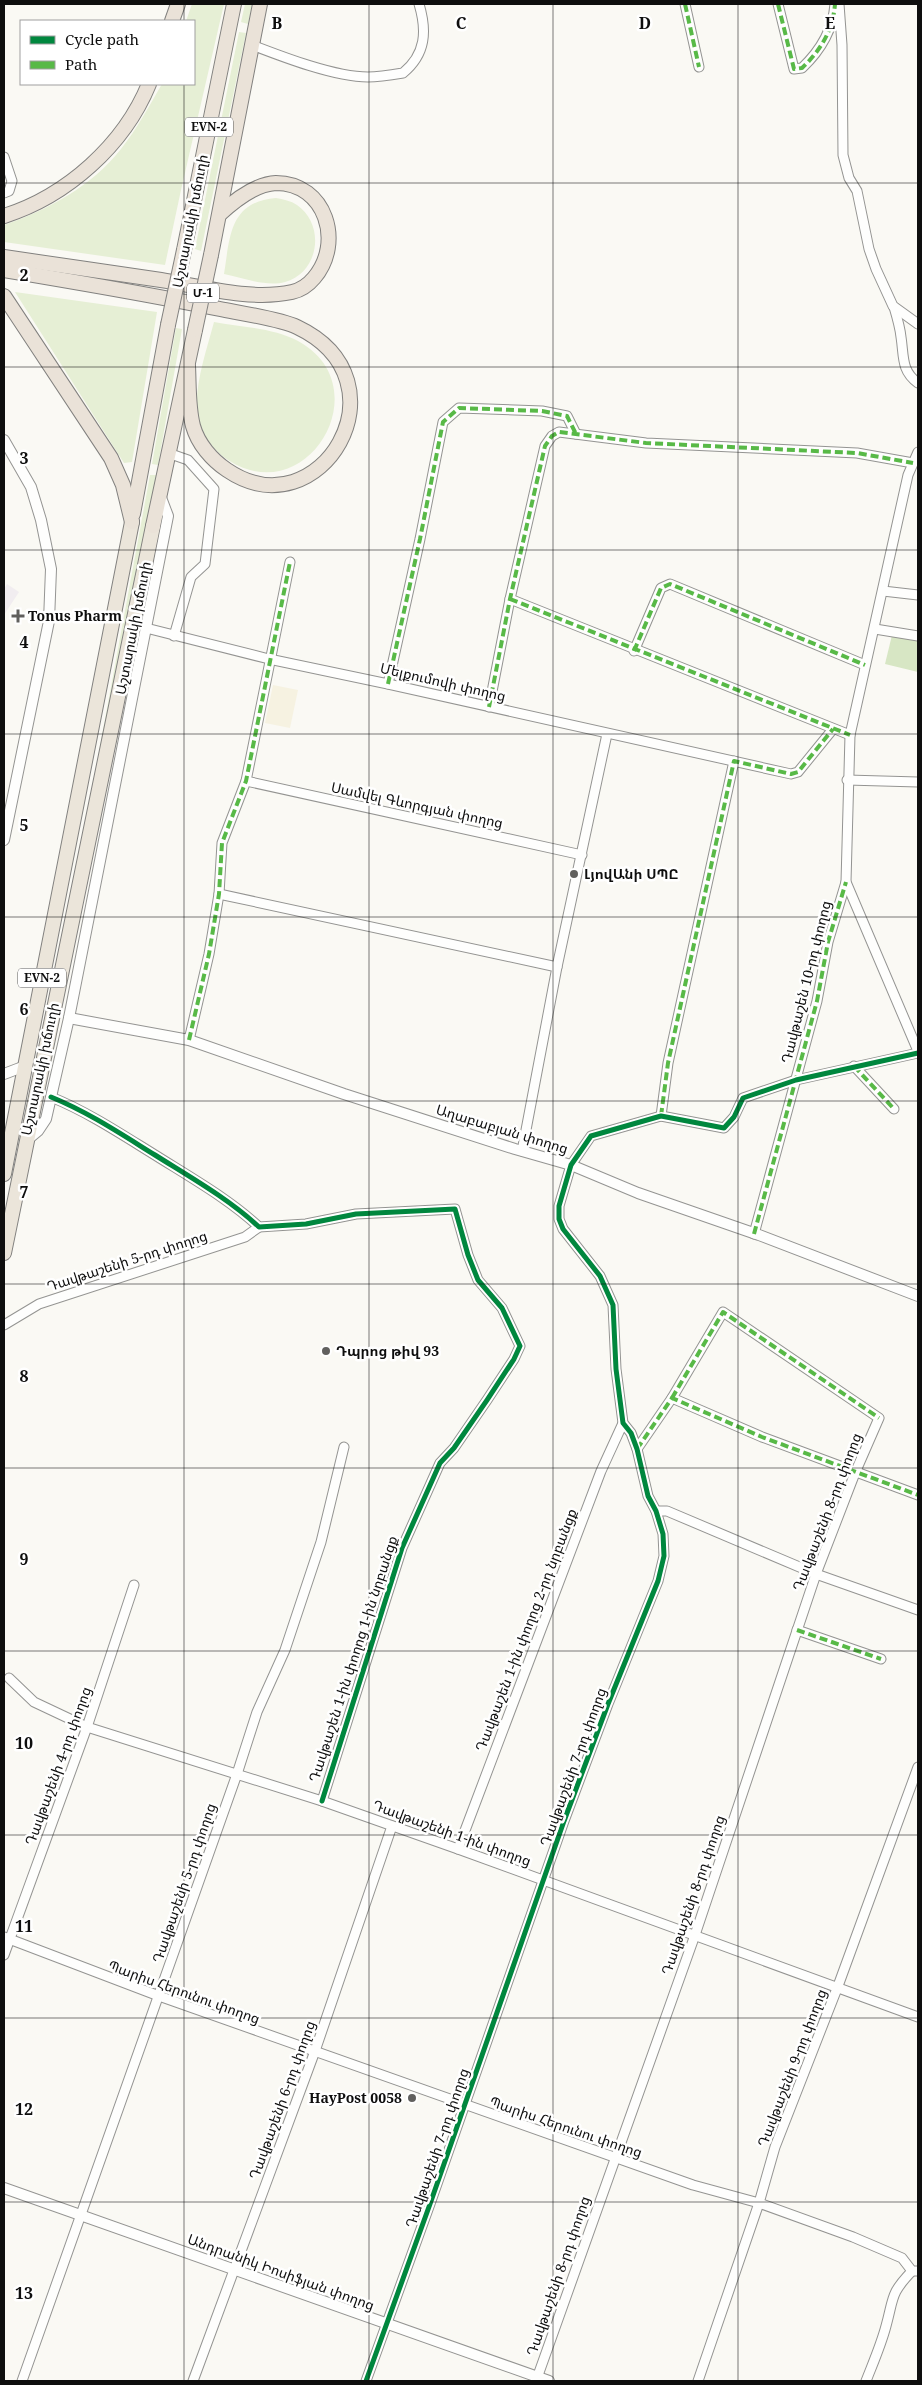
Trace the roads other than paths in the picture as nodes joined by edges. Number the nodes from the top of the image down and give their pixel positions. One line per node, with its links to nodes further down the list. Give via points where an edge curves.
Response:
1 (178, 4): 9 (highway)
2 (234, 4): 30 (highway, Աշտարակի խճուղի / EVN-2, bridge, via 168,324)
3 (260, 4): 10 (highway, Աշտարակի խճուղի / Մ-1)
4 (419, 4): 10 (street, via 425,37 415,59 402,73 358,76)
5 (685, 4): 11 (street)
6 (778, 4): 7 (street, via 794,69 802,68 823,44 834,18)
7 (835, 4)
8 (839, 4): 20 (street, via 842,155 857,191 869,249)
9 (172, 20)
10 (252, 45): 15 (highway, Աշտարակի խճուղի / Մ-1)
11 (699, 67)
12 (149, 85): 16 (highway, via 122,132 84,172 44,199)
13 (4, 157): 14 (street, via 12,181 9,191)
14 (4, 193)
15 (220, 214): 17 (highway, via 240,198 275,183 307,193 320,205 327,221 329,243 323,266 306,286 295,292 244,294); 22 (highway, Աշտարակի խճուղի / Մ-1, bridge)
16 (4, 216)
17 (4, 257)
18 (4, 270): 22 (highway, via 153,295 296,326 324,344 338,359 350,394 351,413 346,432 331,457 308,474 288,483 270,485 247,481 218,464 200,443 193,426)
19 (4, 296): 30 (highway, via 111,458 123,485)
20 (894, 306): 21 (street); 23 (street, via 904,366)
21 (918, 324)
22 (188, 366): 27 (highway, Աշտարակի խճուղի / EVN-2)
23 (918, 383)
24 (576, 434): 28 (street, via 646,443 857,453); 35 (street, via 558,432 545,446); 43 (street, via 568,416 542,411 459,408 442,422)
25 (4, 440): 54 (street, via 31,487 51,569 48,621)
26 (918, 452): 28 (street)
27 (168, 453): 29 (highway, Աշտարակի խճուղի / EVN-2); 38 (street, via 188,460 214,489 205,564 190,577)
28 (913, 463): 33 (street)
29 (160, 494): 31 (highway, Աշտարակի խճուղի / EVN-2); 36 (street, via 168,516)
30 (132, 522): 51 (main road, Աշտարակի խճուղի / EVN-2)
31 (153, 526): 53 (main road, Աշտարակի խճուղի / EVN-2)
32 (290, 562): 41 (street)
33 (883, 591): 34 (street); 37 (street)
34 (918, 595)
35 (510, 599): 40 (street); 44 (street)
36 (146, 628): 38 (street, Մելքումովի փողոց); 59 (street)
37 (875, 629): 39 (street); 42 (street)
38 (174, 636): 41 (street, Մելքումովի փողոց)
39 (918, 636)
40 (634, 650): 42 (street, via 661,588 670,584); 45 (street)
41 (269, 659): 43 (street, Մելքումովի փողոց); 50 (street)
42 (865, 664): 47 (street)
43 (388, 684): 44 (street, Մելքումովի փողոց)
44 (489, 707): 46 (street, Մելքումովի փողոց)
45 (833, 729): 47 (street); 48 (street, Մելքումովի փողոց, via 798,772 791,774)
46 (607, 734): 48 (street, Մելքումովի փողոց); 55 (street)
47 (850, 735): 49 (street)
48 (734, 761): 68 (street, via 668,1063)
49 (848, 780): 52 (street); 56 (street)
50 (246, 781): 55 (street, Սամվել Գևորգյան փողոց); 57 (street, via 222,843)
51 (81, 782): 53 (main road); 62 (main road, Աշտարակի խճուղի / EVN-2)
52 (918, 782)
53 (101, 787): 69 (main road, Աշտարակի խճուղի / EVN-2)
54 (4, 840)
55 (582, 855): 58 (street)
56 (846, 882): 61 (street); 65 (street, Դավթաշեն 10-րդ փողոց, via 828,942 817,1002)
57 (219, 894): 58 (street); 60 (street)
58 (557, 967): 70 (street)
59 (69, 1018): 60 (street, Աղաբաբյան փողոց); 66 (street)
60 (189, 1040): 70 (street, Աղաբաբյան փողոց)
61 (918, 1052): 63 (street)
62 (25, 1066): 64 (street); 72 (main road, Աշտարակի խճուղի / EVN-2)
63 (854, 1066): 65 (street); 67 (street)
64 (4, 1074)
65 (796, 1080): 68 (street, via 742,1098 734,1117 724,1128); 74 (street, Դավթաշեն 10-րդ փողոց)
66 (51, 1097): 69 (street, via 42,1126); 73 (street, via 78,1108 195,1180)
67 (894, 1109)
68 (661, 1116): 71 (street, Դավթաշենի 7-րդ փողոց, via 591,1136)
69 (25, 1142): 75 (main road, Աշտարակի խճուղի / EVN-2)
70 (522, 1151): 71 (street, Աղաբաբյան փողոց)
71 (572, 1164): 74 (street, Աղաբաբյան փողոց, via 638,1193); 79 (street, Դավթաշենի 7-րդ փողոց, via 559,1206 559,1219 563,1229 600,1276 613,1305)
72 (4, 1174)
73 (259, 1227): 77 (street, Դավթաշենի 5-րդ փողոց, via 245,1237 39,1304); 94 (street, Դավթաշեն 1-ին փողոց 1-ին նրբանցք, via 306,1224 356,1214 456,1209 478,1280 502,1308 520,1346 482,1408 440,1463 402,1548)
74 (754, 1234): 76 (street, Աղաբաբյան փողոց)
75 (4, 1253)
76 (918, 1296)
77 (4, 1325)
78 (672, 1398): 81 (street); 82 (street); 82 (street, Դավթաշենի 8-րդ փողոց, via 723,1312 879,1418)
79 (623, 1423): 81 (street, Դավթաշենի 7-րդ փողոց); 96 (street, Դավթաշեն 1-ին փողոց 2-րդ նրբանցք, via 601,1471)
80 (344, 1447): 93 (street, Դավթաշենի 5-րդ փողոց, via 322,1542 285,1650 257,1712)
81 (637, 1449): 84 (street, Դավթաշենի 7-րդ փողոց, via 648,1496)
82 (855, 1473): 83 (street); 85 (street, Դավթաշենի 8-րդ փողոց)
83 (918, 1495)
84 (656, 1511): 85 (street, via 667,1511); 97 (street, Դավթաշենի 7-րդ փողոց, via 663,1534 664,1556 658,1580 608,1704)
85 (816, 1574): 87 (street); 88 (street, Դավթաշենի 8-րդ փողոց)
86 (134, 1585): 91 (street, Դավթաշենի 4-րդ փողոց)
87 (918, 1610)
88 (797, 1630): 89 (street); 98 (street, Դավթաշենի 8-րդ փողոց)
89 (881, 1659)
90 (9, 1678): 91 (street, Դավթաշենի 1-ին փողոց, via 34,1702)
91 (87, 1727): 93 (street, Դավթաշենի 1-ին փողոց); 99 (street, Դավթաշենի 4-րդ փողոց)
92 (918, 1767): 101 (street, Դավթաշենի 9-րդ փողոց)
93 (237, 1774): 94 (street, Դավթաշենի 1-ին փողոց); 102 (street, Դավթաշենի 5-րդ փողոց)
94 (322, 1801): 95 (street, Դավթաշենի 1-ին փողոց)
95 (392, 1826): 96 (street, Դավթաշենի 1-ին փողոց); 104 (street, Դավթաշենի 6-րդ փողոց)
96 (458, 1848): 97 (street, Դավթաշենի 1-ին փողոց)
97 (544, 1881): 98 (street, Դավթաշենի 1-ին փողոց); 105 (street, Դավթաշենի 7-րդ փողոց)
98 (695, 1935): 101 (street, Դավթաշենի 1-ին փողոց); 106 (street, Դավթաշենի 8-րդ փողոց)
99 (6, 1938): 100 (street, Դավթաշենի 4-րդ փողոց); 102 (street, Պարիս Հերունու փողոց)
100 (4, 1954)
101 (838, 1986): 103 (street, Դավթաշենի 1-ին փողոց); 108 (street, Դավթաշենի 9-րդ փողոց, via 775,2147)
102 (159, 1996): 104 (street, Պարիս Հերունու փողոց); 109 (street, Դավթաշենի 5-րդ փողոց)
103 (918, 2017)
104 (315, 2051): 105 (street, Պարիս Հերունու փողոց); 110 (street, Դավթաշենի 6-րդ փողոց)
105 (464, 2103): 106 (street, Պարիս Հերունու փողոց); 112 (street, Դավթաշենի 7-րդ փողոց)
106 (615, 2157): 108 (street, Պարիս Հերունու փողոց); 113 (street, Դավթաշենի 8-րդ փողոց)
107 (4, 2188): 109 (street, Անդրանիկ Իոսիֆյան փողոց)
108 (759, 2203): 111 (street, Պարիս Հերունու փողոց, via 902,2258); 119 (street, Դավթաշենի 9-րդ փողոց)
109 (79, 2215): 110 (street, Անդրանիկ Իոսիֆյան փողոց); 115 (street, Դավթաշենի 5-րդ փողոց)
110 (234, 2270): 112 (street, Անդրանիկ Իոսիֆյան փողոց); 116 (street, Դավթաշենի 6-րդ փողոց)
111 (915, 2271): 114 (street, via 898,2286 891,2299 886,2326)
112 (387, 2324): 113 (street, Անդրանիկ Իոսիֆյան փողոց); 117 (street, Դավթաշենի 7-րդ փողոց)
113 (537, 2379): 118 (street, Անդրանիկ Իոսիֆյան փողոց)
114 (867, 2379)
115 (22, 2381)
116 (193, 2381)
117 (366, 2381)
118 (549, 2381)
119 (698, 2381)

